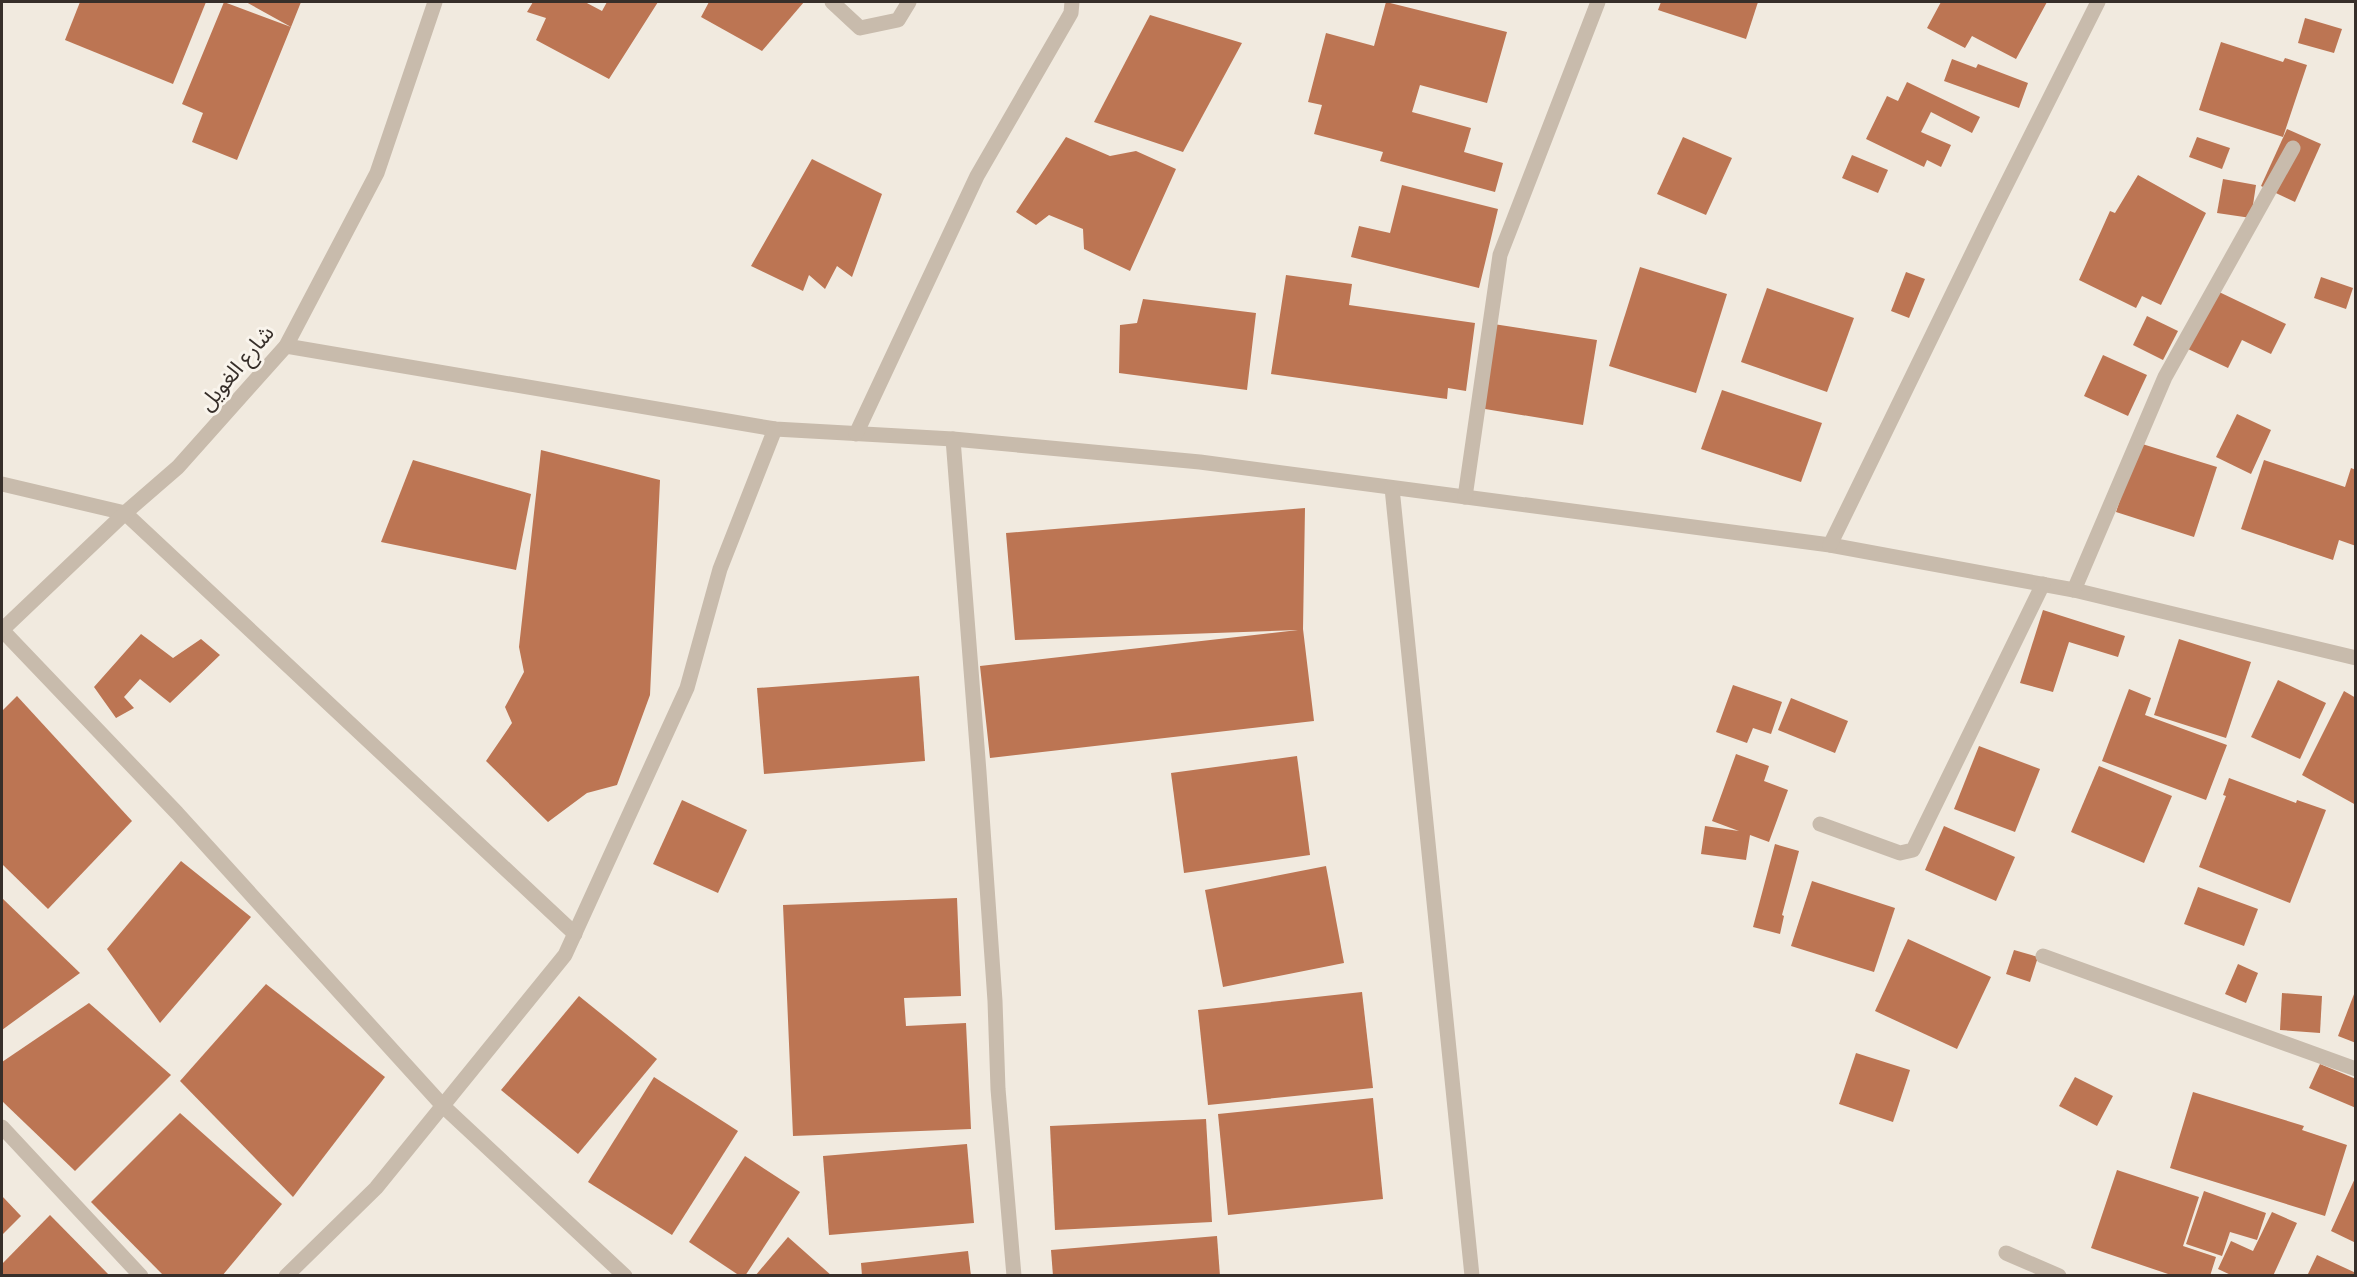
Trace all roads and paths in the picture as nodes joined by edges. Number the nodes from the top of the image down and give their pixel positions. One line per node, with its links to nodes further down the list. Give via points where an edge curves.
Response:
1 (435, 2): 8 (street, شارع الغويل, via 377,173)
2 (832, 2): 3 (street, via 860,28 898,20)
3 (909, 2)
4 (1072, 2): 10 (street, via 1071,13 977,176)
5 (1598, 2): 14 (street, via 1500,255)
6 (2098, 2): 16 (street)
7 (2293, 148): 18 (street, via 2165,377)
8 (286, 346): 9 (street); 15 (street, شارع الغويل, via 178,467)
9 (775, 429): 10 (street); 22 (street, via 720,568 687,688)
10 (856, 434): 11 (street)
11 (952, 439): 13 (street, via 1200,462); 31 (street)
12 (2, 484): 15 (street)
13 (1392, 488): 14 (street); 32 (street)
14 (1465, 497): 16 (street)
15 (125, 513): 19 (street, شارع الغويل); 22 (street)
16 (1830, 545): 17 (street)
17 (2043, 584): 18 (street); 21 (street, via 1913,850 1900,853)
18 (2074, 590): 20 (street)
19 (2, 630): 25 (street, via 177,813)
20 (2355, 658)
21 (1820, 824)
22 (575, 934): 25 (street, via 565,955)
23 (2043, 956): 24 (street)
24 (2355, 1069)
25 (442, 1106): 29 (street, via 376,1188); 30 (street)
26 (2, 1127): 28 (street)
27 (2006, 1252): 33 (street)
28 (141, 1275)
29 (286, 1275)
30 (625, 1275)
31 (1014, 1275)
32 (1472, 1275)
33 (2059, 1275)

